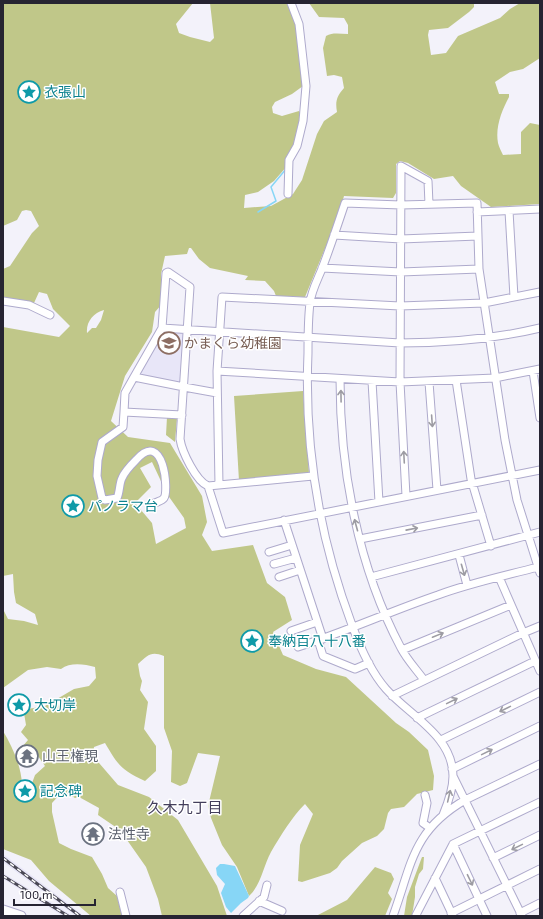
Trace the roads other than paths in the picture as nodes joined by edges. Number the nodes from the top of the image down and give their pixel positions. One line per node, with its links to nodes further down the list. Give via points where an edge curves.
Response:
1 (291, 3): 2 (street, via 299,24 306,98 297,146 289,160)
2 (288, 194)
3 (429, 204): 4 (street); 4 (street, via 428,181 401,166); 7 (street, via 477,203)
4 (401, 205): 8 (street, via 345,203); 10 (street)
5 (540, 209): 6 (street)
6 (510, 211): 7 (street); 15 (street)
7 (478, 212): 9 (street)
8 (334, 235): 10 (street); 11 (street)
9 (478, 236): 10 (street); 12 (street)
10 (401, 239): 13 (street)
11 (322, 268): 13 (street); 17 (street)
12 (480, 269): 13 (street); 18 (street)
13 (400, 272): 19 (street)
14 (540, 292): 15 (street)
15 (514, 297): 18 (street)
16 (3, 301): 20 (street, via 29,305)
17 (310, 302): 19 (street); 24 (street, via 222,297); 25 (street)
18 (484, 303): 19 (street); 26 (street)
19 (400, 306): 27 (street)
20 (50, 315)
21 (162, 328): 23 (street); 23 (street, via 168,272 190,287); 30 (street)
22 (540, 328): 26 (street)
23 (188, 330): 24 (street); 38 (street)
24 (220, 332): 25 (street); 29 (street)
25 (308, 337): 27 (street); 31 (street)
26 (489, 338): 27 (street); 32 (street)
27 (400, 343): 36 (street)
28 (536, 370): 32 (street); 40 (street)
29 (217, 371): 31 (street); 39 (street)
30 (134, 377): 38 (street); 41 (street, via 125,393)
31 (307, 377): 33 (street); 45 (street, via 308,429)
32 (495, 378): 34 (street); 46 (street)
33 (340, 379): 35 (street); 54 (street, one-way to 33, via 343,450)
34 (456, 380): 37 (street); 47 (street)
35 (372, 381): 36 (street); 52 (street)
36 (400, 382): 37 (street); 51 (street, one-way to 36)
37 (428, 382): 50 (street, one-way to 50)
38 (184, 387): 39 (street); 42 (street)
39 (217, 393): 48 (street)
40 (539, 405): 43 (street)
41 (124, 412): 42 (street); 53 (street, via 123,426 102,442 97,476 102,498 117,498 123,477 139,457 150,450 155,452 161,463 165,494 163,499)
42 (182, 416): 49 (street, via 181,445 195,474)
43 (540, 418)
44 (540, 470): 46 (street)
45 (313, 476): 48 (street); 55 (street)
46 (512, 476): 47 (street); 59 (street)
47 (472, 484): 50 (street); 56 (street)
48 (219, 485): 49 (street)
49 (208, 486): 57 (street, via 223,533)
50 (437, 490): 51 (street)
51 (406, 496): 52 (street)
52 (379, 502): 54 (street)
53 (153, 504)
54 (352, 507): 55 (street); 60 (street, one-way to 54)
55 (320, 513): 57 (street); 77 (street, via 331,559)
56 (482, 515): 60 (street, one-way to 56); 62 (street)
57 (284, 520): 61 (street)
58 (540, 532): 59 (street)
59 (528, 536): 62 (street); 68 (street)
60 (360, 539): 71 (street)
61 (292, 545): 63 (street); 65 (street)
62 (491, 546): 64 (street)
63 (269, 552)
64 (459, 555): 71 (street); 72 (street, one-way to 72)
65 (296, 558): 66 (street); 67 (street)
66 (274, 564)
67 (300, 570): 69 (street); 75 (street)
68 (539, 570): 70 (street)
69 (279, 577)
70 (500, 577): 72 (street); 73 (street)
71 (371, 578): 74 (street)
72 (467, 585): 74 (street)
73 (511, 606): 79 (street); 82 (street, one-way to 73)
74 (385, 615): 77 (street); 82 (street)
75 (317, 622): 78 (street); 80 (street)
76 (540, 626): 79 (street)
77 (353, 628): 80 (street); 84 (street)
78 (291, 631)
79 (523, 633): 83 (street); 86 (street)
80 (321, 640): 81 (street); 84 (street, via 323,656 355,668)
81 (298, 647)
82 (402, 650): 86 (street)
83 (535, 661): 85 (street); 89 (street, one-way to 83)
84 (369, 663): 88 (street)
85 (540, 671)
86 (424, 680): 88 (street)
87 (540, 692): 91 (street, one-way to 91)
88 (392, 696): 89 (street)
89 (417, 718): 91 (street)
90 (540, 726): 93 (street, one-way to 90)
91 (440, 740): 93 (street)
92 (540, 764): 95 (street)
93 (452, 773): 95 (street); 97 (street, one-way to 93)
94 (425, 795): 98 (street, via 427,803 423,823)
95 (465, 800): 97 (street); 99 (street)
96 (540, 802): 99 (street)
97 (444, 815): 98 (street)
98 (430, 828): 118 (street, via 413,855)
99 (480, 831): 101 (street); 102 (street)
100 (540, 836): 102 (street, one-way to 102)
101 (452, 844): 104 (street); 108 (street, one-way to 108)
102 (493, 858): 106 (street)
103 (540, 869): 106 (street)
104 (435, 878): 113 (street); 119 (street)
105 (267, 885): 109 (street, via 264,897)
106 (507, 885): 108 (street); 114 (street)
107 (120, 892): 116 (street)
108 (479, 899): 113 (street); 120 (street)
109 (259, 901): 112 (street); 117 (street)
110 (540, 903): 114 (street)
111 (3, 910): 115 (main road)
112 (282, 911)
113 (452, 914)
114 (521, 914)
115 (21, 916)
116 (126, 916)
117 (243, 916)
118 (393, 916)
119 (416, 916)
120 (487, 916)

